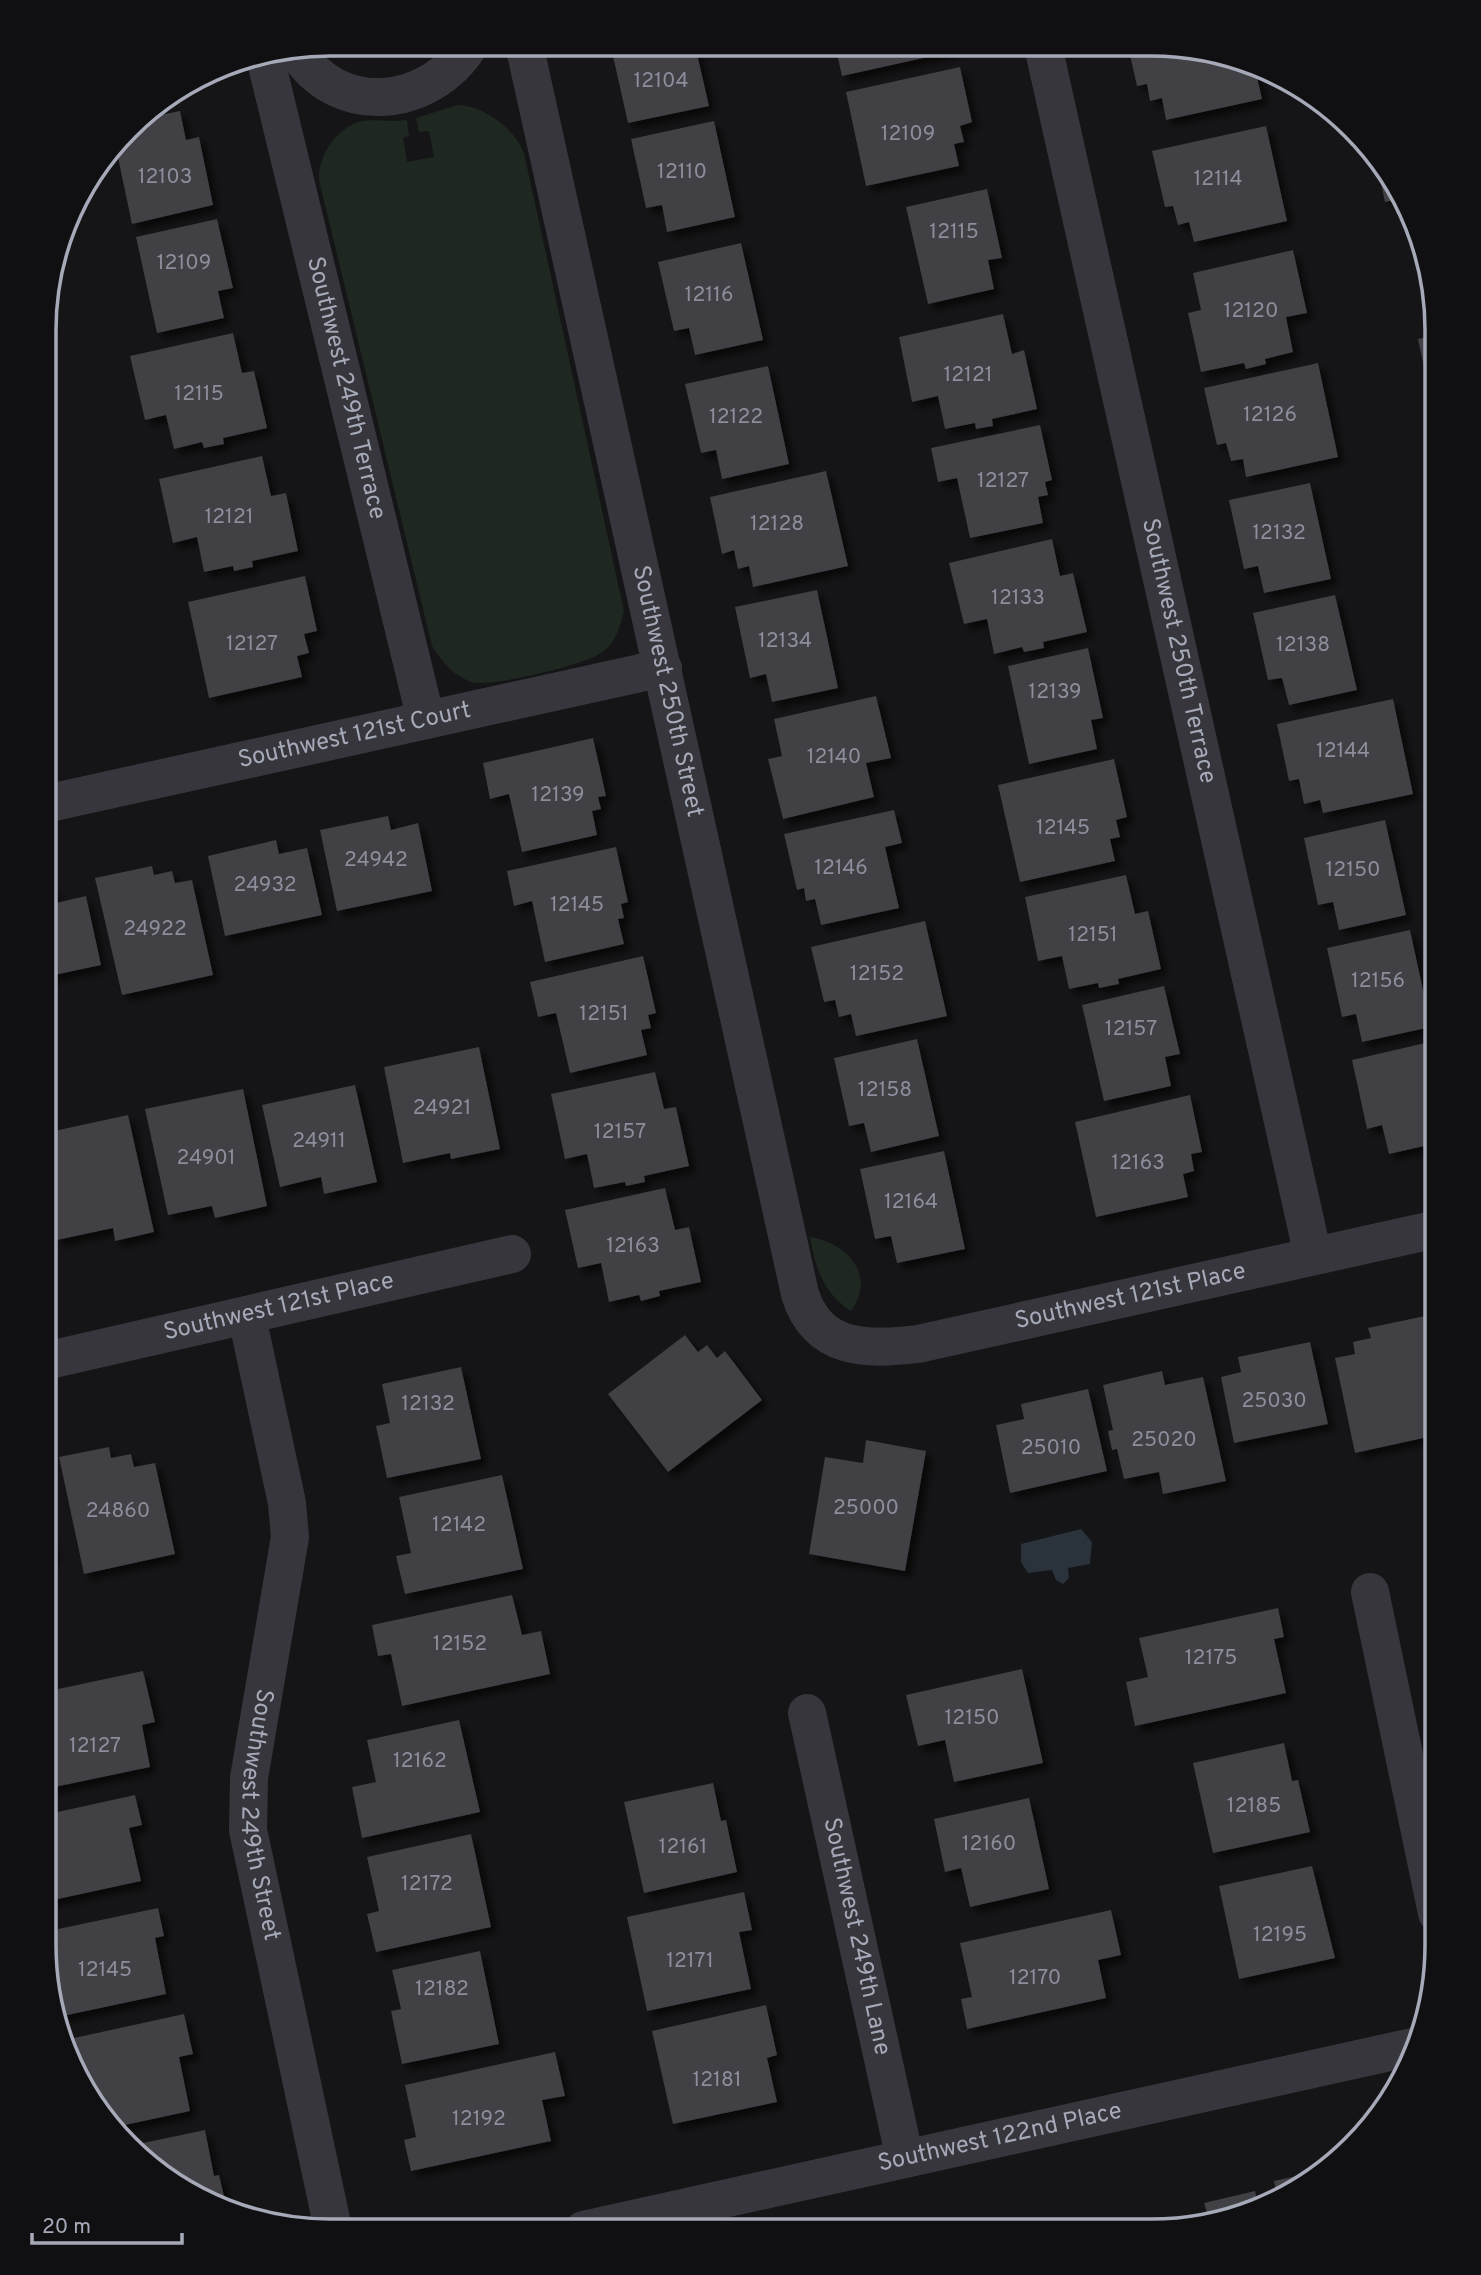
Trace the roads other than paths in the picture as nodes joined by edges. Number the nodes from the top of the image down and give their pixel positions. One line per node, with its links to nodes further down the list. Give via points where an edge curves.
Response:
1 (463, 56): 4 (street, via 435,82 407,95 387,97 368,97 330,84)
2 (527, 56): 6 (street, Southwest 250th Street)
3 (1045, 56): 11 (street, Southwest 250th Terrace)
4 (302, 58)
5 (267, 63): 7 (street, Southwest 249th Terrace)
6 (663, 668): 7 (street, Southwest 121st Court); 13 (street, Southwest 250th Street, via 800,1294 810,1318)
7 (426, 720): 8 (street, Southwest 121st Court)
8 (56, 802)
9 (1425, 1232): 11 (street, Southwest 121st Place)
10 (512, 1254): 12 (street, Southwest 121st Place)
11 (1313, 1256): 13 (street, Southwest 121st Place, via 918,1345 854,1345)
12 (247, 1317): 14 (street, Southwest 121st Place); 20 (street, Southwest 249th Street, via 287,1503 290,1537 249,1778 248,1830)
13 (824, 1333)
14 (56, 1359)
15 (1370, 1592): 17 (street)
16 (807, 1713): 19 (street, Southwest 249th Lane)
17 (1425, 1856)
18 (1404, 2049): 19 (street, Southwest 122nd Place)
19 (905, 2159): 21 (street, Southwest 122nd Place)
20 (331, 2219)
21 (633, 2219)

